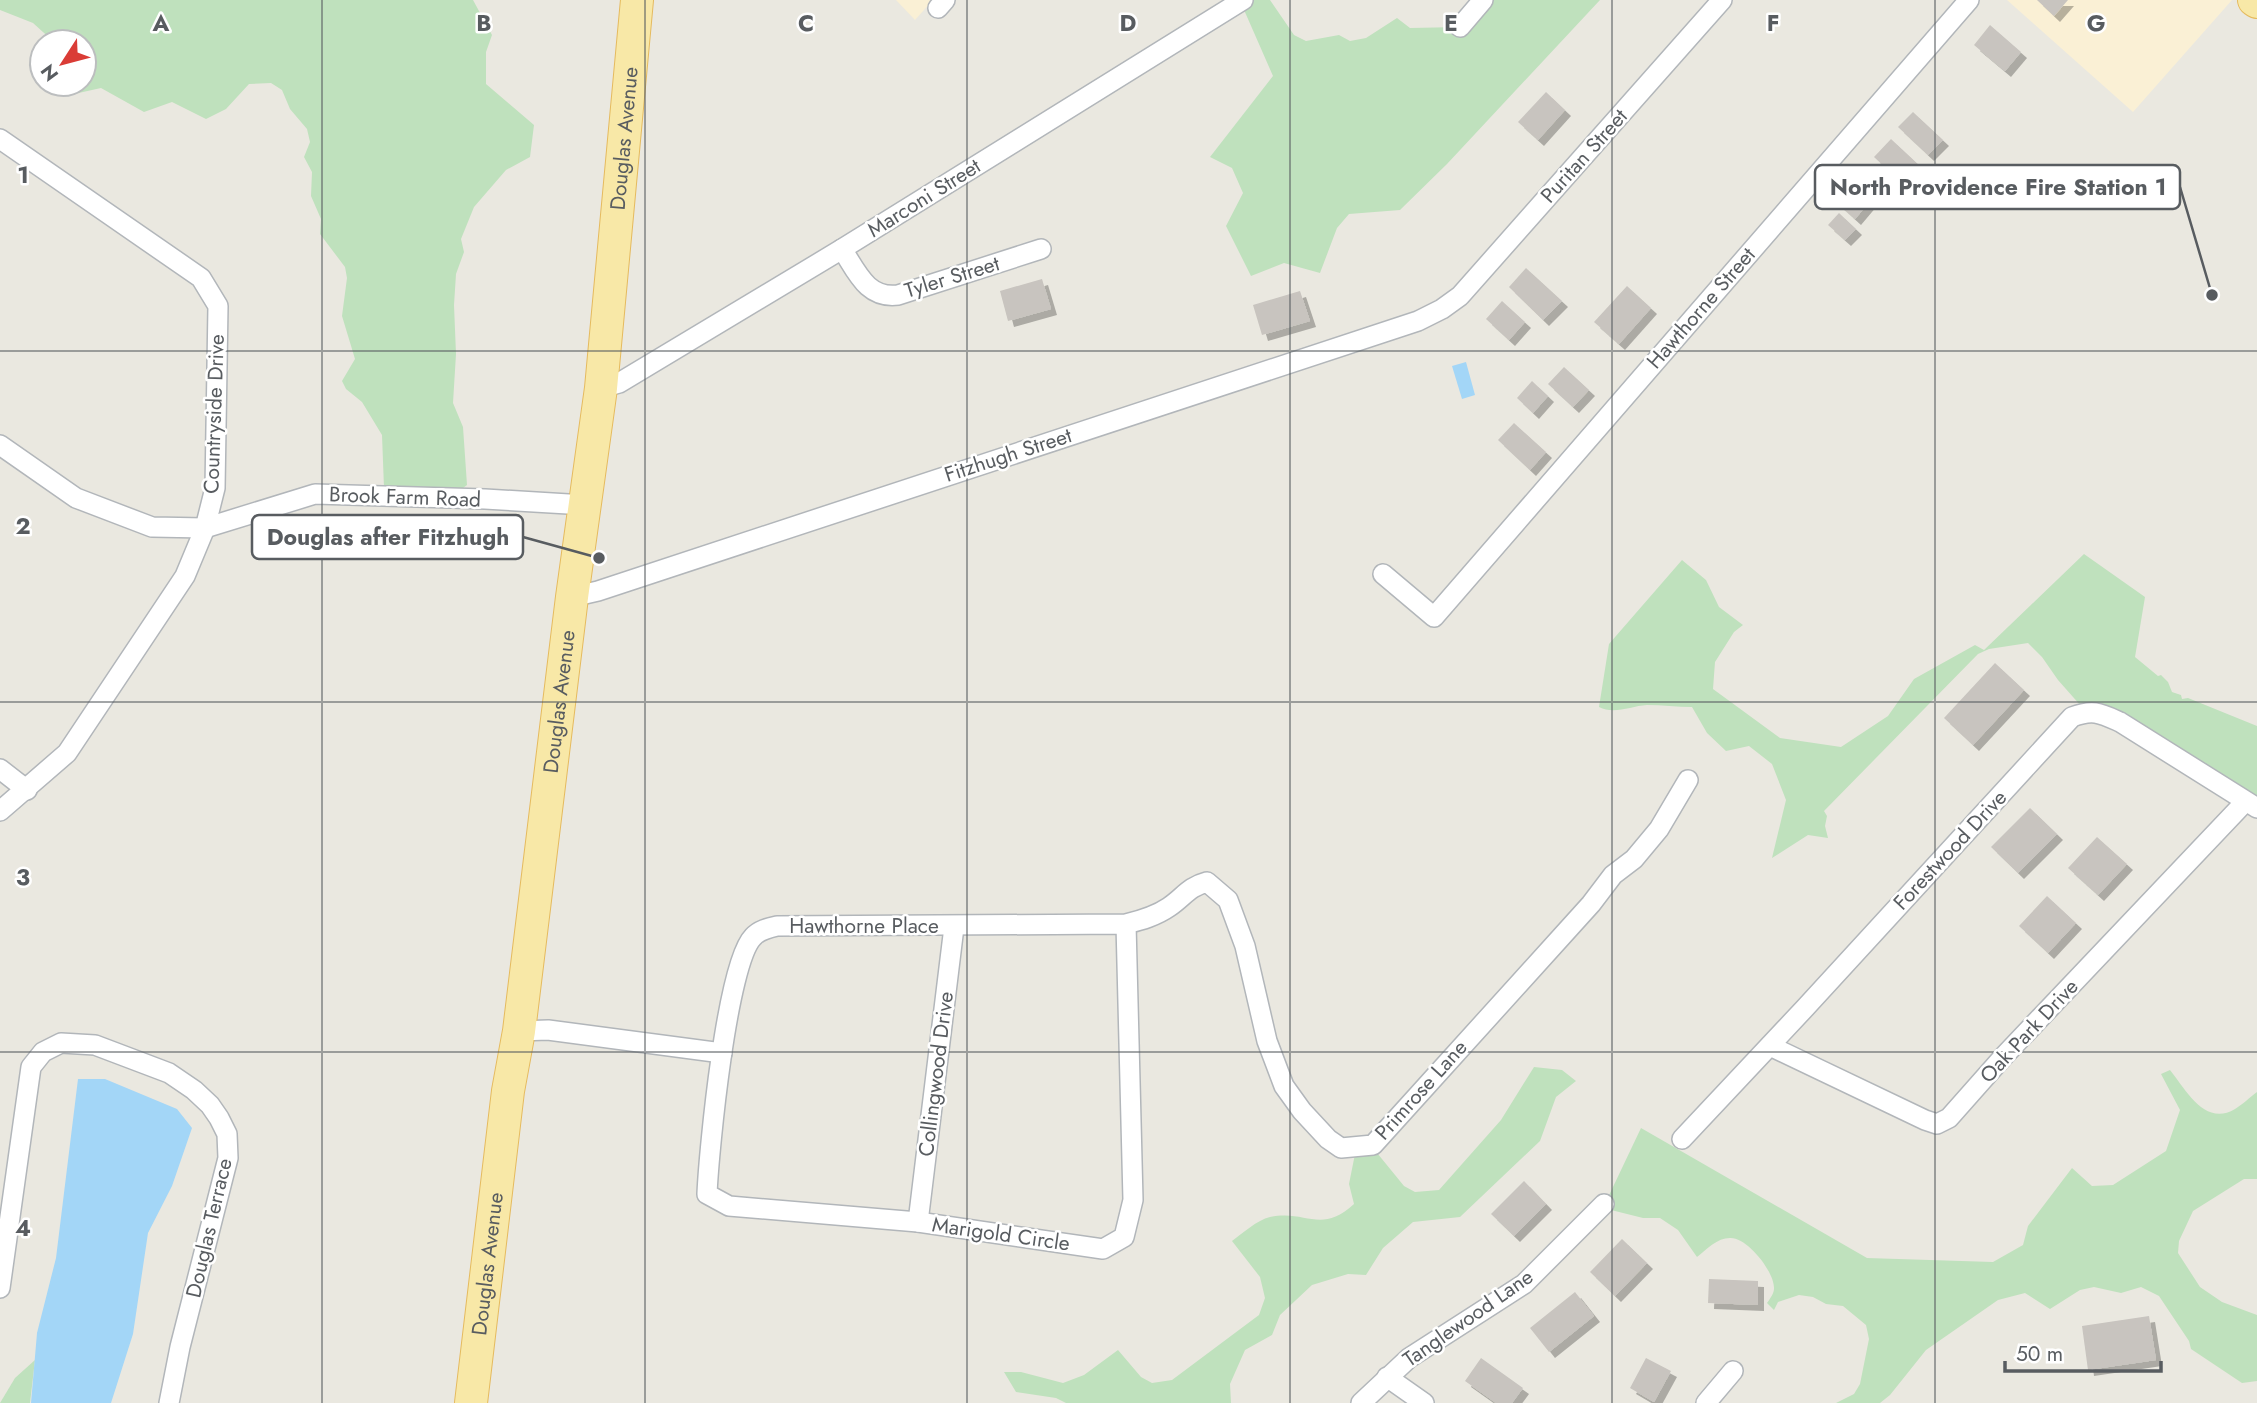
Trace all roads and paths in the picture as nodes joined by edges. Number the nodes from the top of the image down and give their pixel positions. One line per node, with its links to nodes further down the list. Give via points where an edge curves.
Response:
1 (637, 0): 11 (main road, Douglas Avenue)
2 (1242, 0): 8 (street, Marconi Street)
3 (1483, 0): 6 (street)
4 (1722, 0): 10 (street, Puritan Street, via 1460,296)
5 (1969, 0): 15 (street, Hawthorne Street, via 1434,617)
6 (1460, 27)
7 (0, 139): 14 (street, Countryside Drive, via 201,278 218,306 215,488)
8 (842, 249): 9 (street, Tyler Street, via 869,289 884,297); 11 (street, Marconi Street, via 619,383)
9 (1041, 249)
10 (1442, 309): 16 (street, Fitzhugh Street, via 1418,321)
11 (601, 388): 13 (main road, Douglas Avenue)
12 (0, 445): 14 (street, Brook Farm Road, via 76,498 152,527)
13 (585, 506): 14 (street, Brook Farm Road, via 315,494); 16 (main road, Douglas Avenue)
14 (205, 528): 19 (street, Countryside Drive, via 185,576 67,752)
15 (1383, 574)
16 (572, 597): 25 (main road, Douglas Avenue)
17 (0, 769): 19 (street)
18 (1689, 780): 22 (street, Primrose Lane, via 1659,830 1634,859 1613,875 1373,1145 1341,1148 1301,1111 1284,1086 1228,900)
19 (27, 790): 21 (street, Countryside Drive)
20 (2251, 805): 26 (street, Oak Park Drive, via 1949,1118 1937,1124); 26 (street, Forestwood Drive, via 2120,722 2096,712 2072,717)
21 (0, 811)
22 (1207, 882): 23 (street, Hawthorne Place, via 1193,886 1152,918)
23 (1126, 924): 24 (street, Hawthorne Place); 30 (street, Marigold Circle, via 1133,1200 1124,1237 1103,1249)
24 (954, 927): 27 (street, Hawthorne Place, via 764,929 751,938 739,966); 30 (street, Collingwood Drive)
25 (519, 1031): 27 (street, via 548,1030); 35 (main road, Douglas Avenue)
26 (1770, 1046): 28 (street, Forestwood Drive)
27 (722, 1053): 30 (street, Marigold Circle, via 707,1194 729,1206)
28 (1682, 1139)
29 (1604, 1204): 33 (street, Tanglewood Lane, via 1524,1284 1455,1326)
30 (918, 1222)
31 (0, 1288): 34 (street, Douglas Terrace, via 31,1067 43,1052 61,1043 95,1045 186,1084 219,1118 227,1135 228,1158)
32 (1734, 1371): 38 (street)
33 (1387, 1377): 36 (street, Tanglewood Lane); 37 (street)
34 (169, 1403)
35 (471, 1403)
36 (1361, 1403)
37 (1424, 1403)
38 (1706, 1403)

